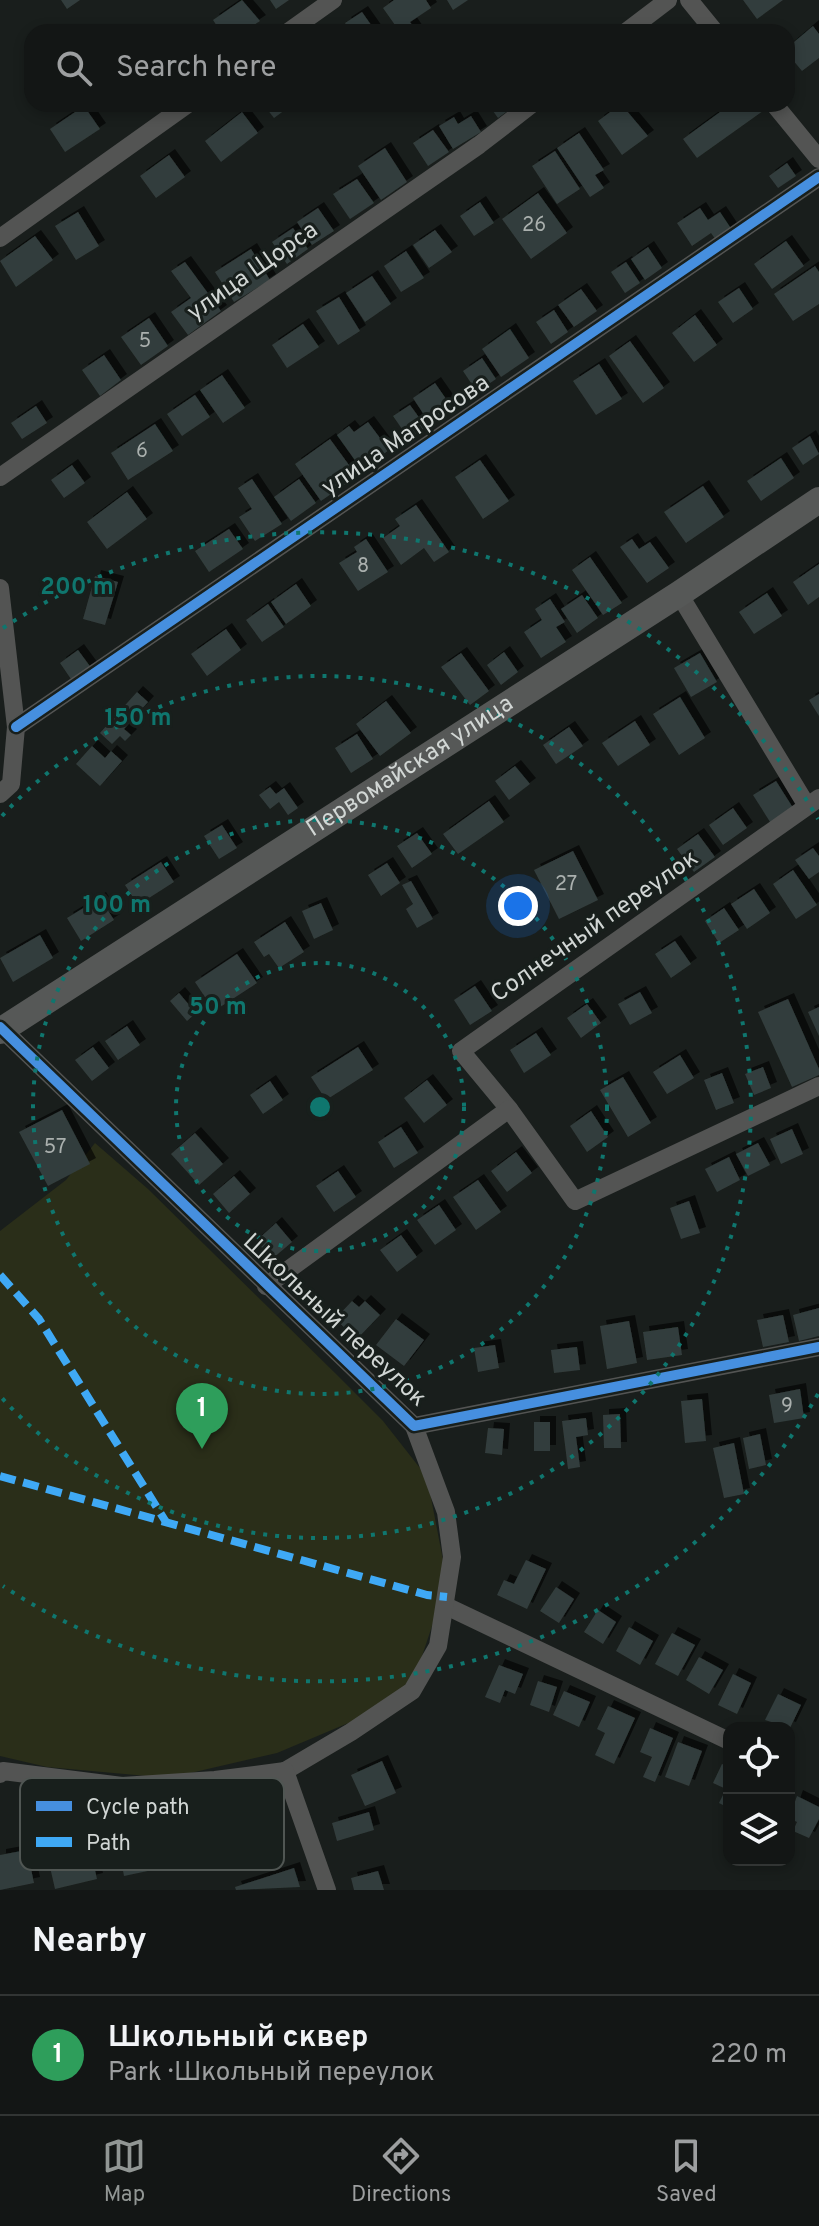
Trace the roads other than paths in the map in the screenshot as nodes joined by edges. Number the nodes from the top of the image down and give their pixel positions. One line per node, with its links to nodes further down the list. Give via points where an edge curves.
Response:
1 (333, 0): 4 (street)
2 (668, 0): 5 (street)
3 (689, 0): 6 (street)
4 (299, 24)
5 (636, 24)
6 (708, 24)
7 (177, 112): 12 (street)
8 (521, 112): 13 (street, улица Щорса)
9 (781, 112): 10 (street)
10 (819, 159)
11 (819, 177): 17 (street, улица Матросова)
12 (0, 238)
13 (0, 477)
14 (819, 500): 16 (main road, Первомайская улица)
15 (0, 588): 17 (street)
16 (679, 594): 19 (street); 20 (main road, Первомайская улица)
17 (16, 727): 18 (street, via 11,784)
18 (0, 794)
19 (813, 802): 22 (street, Солнечный переулок, via 461,1051)
20 (0, 1029): 23 (street, Школьный переулок)
21 (819, 1086): 22 (street, Солнечный переулок, via 575,1201)
22 (509, 1109): 23 (street)
23 (266, 1286): 25 (street, Школьный переулок)
24 (819, 1347): 25 (street, Школьный переулок)
25 (414, 1426): 26 (street, via 446,1512 452,1557)
26 (446, 1606): 27 (street); 28 (street, via 438,1646 412,1691)
27 (723, 1738)
28 (285, 1771): 31 (street); 32 (street)
29 (0, 1774): 30 (street)
30 (59, 1778)
31 (209, 1778)
32 (327, 1890)

